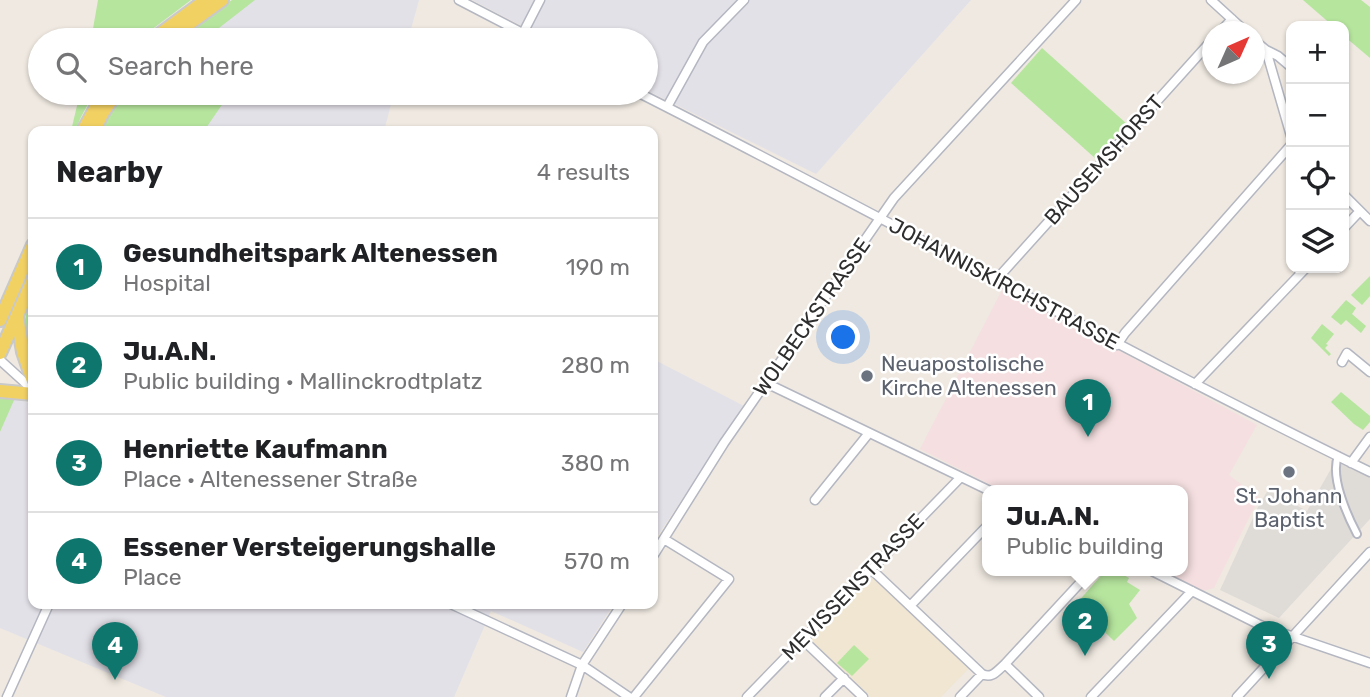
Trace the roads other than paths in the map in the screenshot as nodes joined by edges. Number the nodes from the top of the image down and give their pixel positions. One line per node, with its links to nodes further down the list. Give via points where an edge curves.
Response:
1 (205, 0): 9 (main road)
2 (222, 0): 10 (main road)
3 (459, 0): 11 (street)
4 (540, 0): 12 (street)
5 (744, 0): 19 (street, via 703,42)
6 (1076, 0): 26 (street, WOLBECKSTRASSE)
7 (1211, 0): 8 (street)
8 (1232, 19)
9 (168, 28)
10 (184, 28)
11 (513, 28)
12 (526, 28)
13 (1266, 50): 15 (street); 20 (street)
14 (1202, 52): 31 (street, BAUSEMSHORST)
15 (1286, 63)
16 (658, 102): 19 (street, JOHANNISKIRCHSTRASSE)
17 (97, 105): 21 (main road)
18 (108, 105): 22 (main road)
19 (667, 107): 26 (street, JOHANNISKIRCHSTRASSE)
20 (1286, 119)
21 (86, 126)
22 (96, 126)
23 (1289, 147): 37 (street)
24 (1349, 201): 25 (street)
25 (1359, 212): 27 (street); 28 (street)
26 (880, 218): 31 (street, JOHANNISKIRCHSTRASSE); 43 (street, WOLBECKSTRASSE)
27 (1370, 222)
28 (1349, 223)
29 (28, 257): 32 (main road)
30 (1301, 273): 44 (street)
31 (996, 280): 37 (street, JOHANNISKIRCHSTRASSE)
32 (15, 289): 34 (main road); 36 (main road)
33 (28, 292): 35 (main road)
34 (0, 296)
35 (18, 317): 38 (main road); 41 (main road)
36 (0, 320)
37 (1117, 345): 44 (street, JOHANNISKIRCHSTRASSE)
38 (0, 353)
39 (0, 360): 45 (street)
40 (1342, 362): 42 (street, via 1347,353)
41 (28, 366)
42 (1370, 372)
43 (766, 383): 48 (street); 58 (street, WOLBECKSTRASSE)
44 (1195, 384): 50 (street, JOHANNISKIRCHSTRASSE)
45 (28, 387)
46 (0, 391): 47 (main road)
47 (28, 392)
48 (869, 433): 53 (street); 55 (street)
49 (1370, 437): 51 (street)
50 (1338, 456): 51 (street, JOHANNISKIRCHSTRASSE); 57 (street, via 1336,477)
51 (1351, 463): 52 (street, JOHANNISKIRCHSTRASSE)
52 (1370, 472)
53 (960, 478): 54 (street); 61 (street, MEVISSENSTRASSE)
54 (982, 487)
55 (815, 500)
56 (982, 531): 65 (street)
57 (1357, 534)
58 (664, 539): 59 (street, WOLBECKSTRASSE); 80 (street, via 729,579)
59 (658, 548)
60 (1370, 552): 70 (street)
61 (871, 569): 65 (street); 71 (street, MEVISSENSTRASSE)
62 (1086, 576): 74 (street)
63 (1161, 576): 64 (street)
64 (1192, 592): 69 (street); 86 (street)
65 (910, 606): 76 (street)
66 (47, 609): 78 (street)
67 (462, 609): 75 (street)
68 (619, 609): 75 (street)
69 (1262, 626): 70 (street); 72 (street, via 1271,644)
70 (1292, 637): 72 (street); 73 (street)
71 (802, 639): 77 (street); 81 (street, MEVISSENSTRASSE)
72 (1270, 661): 87 (street)
73 (1370, 663)
74 (1004, 664): 76 (street, via 992,676); 85 (street)
75 (582, 665): 79 (street); 80 (street)
76 (982, 674): 84 (street)
77 (844, 678): 82 (street); 83 (street)
78 (7, 697)
79 (571, 697)
80 (632, 697)
81 (747, 697)
82 (825, 697)
83 (863, 697)
84 (960, 697)
85 (1039, 697)
86 (1091, 697)
87 (1237, 697)

